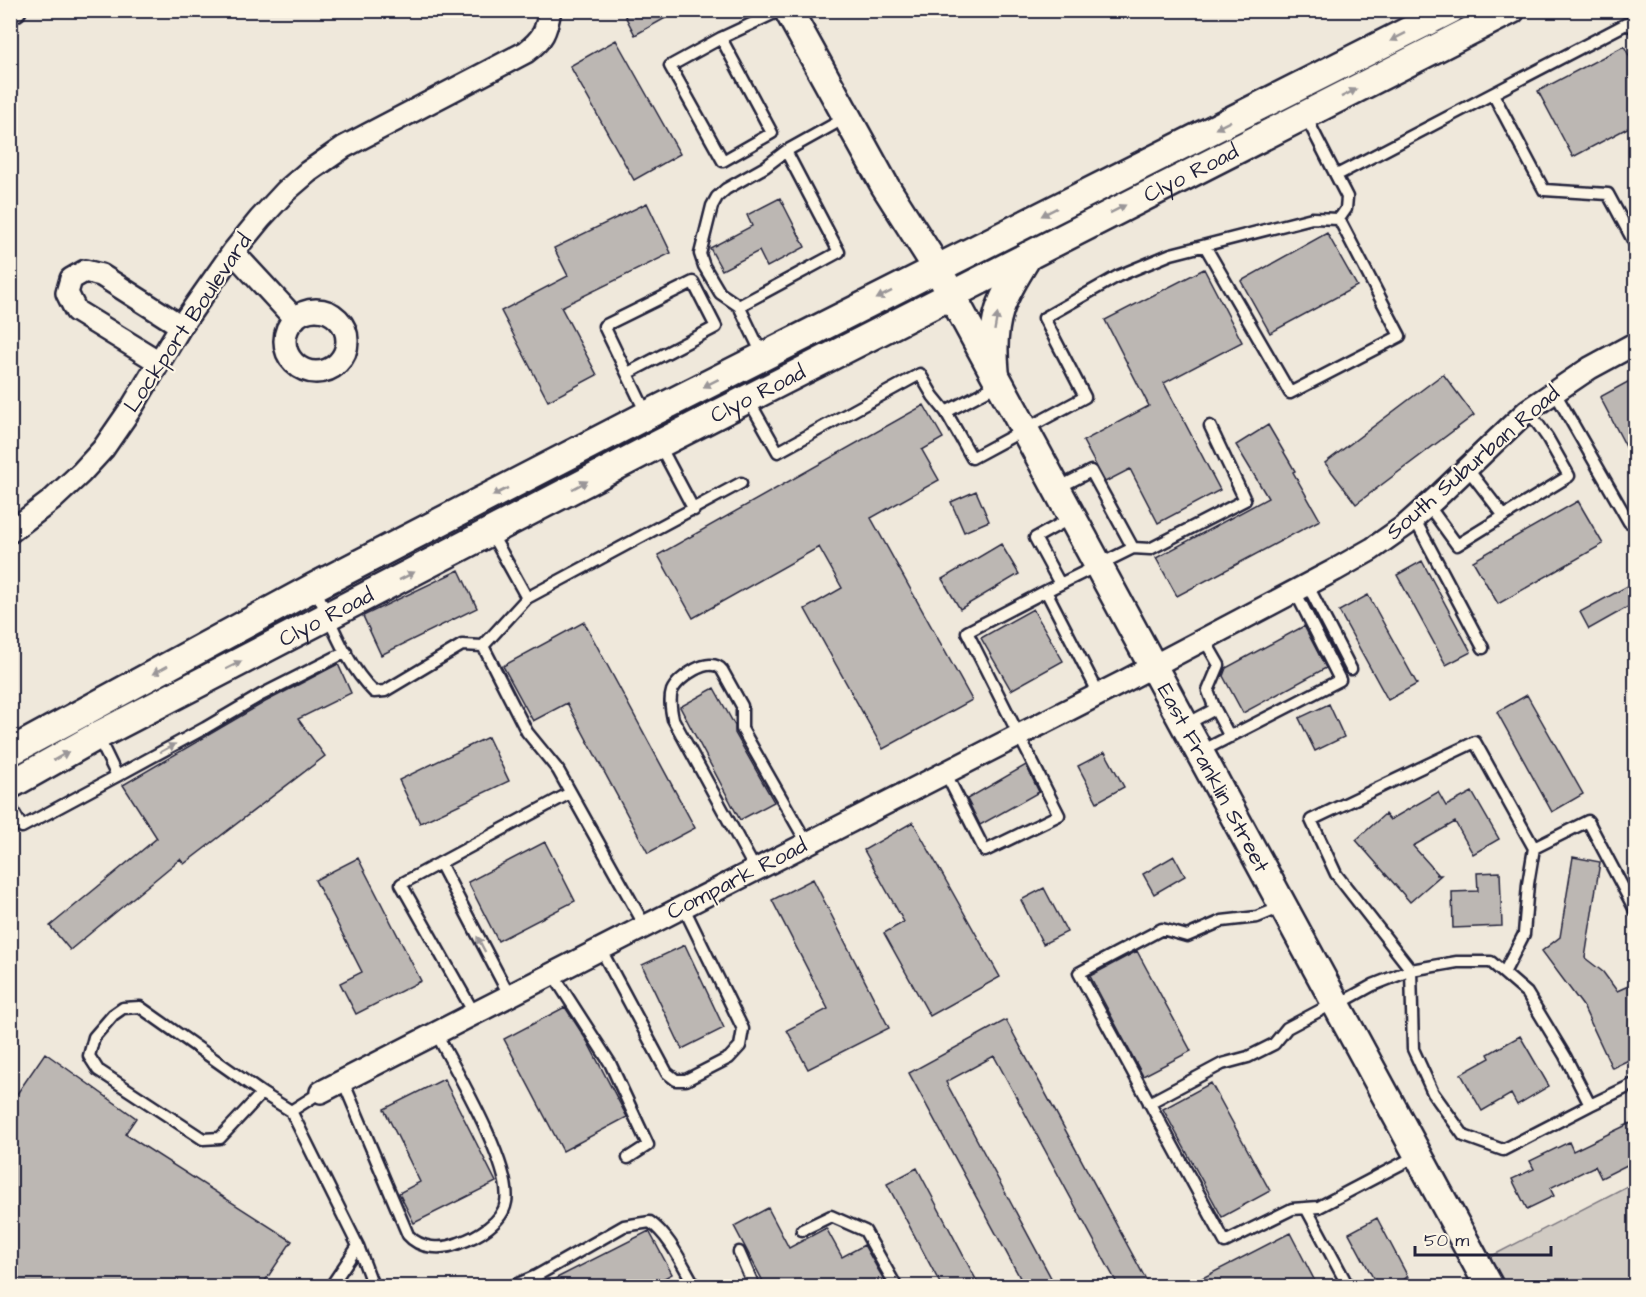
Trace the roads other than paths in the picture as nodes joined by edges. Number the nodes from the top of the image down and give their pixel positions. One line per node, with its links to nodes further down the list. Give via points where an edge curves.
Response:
1 (15, 10): 7 (street)
2 (550, 10): 18 (street, Lockport Boulevard, via 540,41 344,147 286,191)
3 (781, 10): 9 (lane)
4 (788, 10): 12 (street, East Franklin Street)
5 (1450, 10): 20 (street, Clyo Road, one-way to 20)
6 (1511, 10): 11 (street, Clyo Road, one-way to 6)
7 (10, 13)
8 (1635, 28): 10 (lane, via 1626,24)
9 (721, 38): 9 (lane, via 670,66 723,161 772,132)
10 (1493, 94): 14 (lane); 17 (lane, via 1544,190 1608,194)
11 (1305, 115): 14 (lane); 19 (street, Clyo Road, one-way to 11)
12 (847, 117): 13 (lane); 20 (street, East Franklin Street)
13 (786, 151): 22 (lane, via 726,189 712,206 700,254 720,293); 22 (lane, via 839,252)
14 (1337, 175): 15 (lane, via 1347,197 1346,209)
15 (1339, 219): 16 (lane, via 1312,218); 16 (lane, via 1400,336 1290,393)
16 (1205, 246): 36 (lane, via 1171,254 1118,276 1044,318 1085,397)
17 (1635, 246)
18 (233, 252): 23 (street); 24 (street, Lockport Boulevard)
19 (1029, 255): 21 (street, Clyo Road); 29 (street, one-way to 19, via 993,346 997,316 1005,292)
20 (937, 268): 21 (street, East Franklin Street); 26 (street, Clyo Road, one-way to 26)
21 (950, 295): 29 (street, East Franklin Street); 31 (street, Clyo Road)
22 (739, 306): 26 (lane)
23 (295, 318)
24 (181, 326): 27 (street, Lockport Boulevard); 27 (street, via 101,275 85,271 71,279 67,293 76,311)
25 (1635, 343): 30 (street, South Suburban Road)
26 (763, 356): 34 (street, Clyo Road, one-way to 34)
27 (159, 362): 46 (street, Lockport Boulevard, via 103,449 52,500)
28 (628, 373): 28 (lane, via 604,326 693,282 716,327); 34 (lane)
29 (998, 382): 33 (lane); 36 (street, East Franklin Street)
30 (1554, 390): 32 (street, South Suburban Road); 45 (lane)
31 (748, 399): 33 (lane, via 778,452 920,374); 37 (street, Clyo Road)
32 (1528, 410): 38 (street, South Suburban Road); 43 (lane, via 1569,476)
33 (946, 412): 36 (lane, via 972,458)
34 (647, 415): 51 (street, Clyo Road, one-way to 51)
35 (1210, 426): 48 (lane, via 1245,500 1150,549)
36 (1024, 430): 40 (street, East Franklin Street)
37 (659, 444): 41 (lane); 47 (street, Clyo Road, one-way to 37)
38 (1467, 468): 42 (street, South Suburban Road); 43 (lane)
39 (741, 483): 41 (lane)
40 (1056, 489): 44 (street, East Franklin Street); 48 (lane, via 1091,471)
41 (694, 510): 54 (lane)
42 (1421, 512): 43 (lane, via 1456,545); 52 (street, South Suburban Road, via 1372,549); 58 (lane)
43 (1504, 516)
44 (1071, 518): 49 (street, East Franklin Street); 50 (lane, via 1035,538)
45 (1629, 522)
46 (10, 532)
47 (491, 533): 54 (lane); 55 (street, Clyo Road, one-way to 47)
48 (1133, 548): 49 (lane)
49 (1098, 566): 50 (lane); 60 (street, East Franklin Street)
50 (1060, 584): 53 (lane)
51 (314, 587): 55 (lane); 64 (street, Clyo Road, one-way to 64)
52 (1301, 588): 56 (street, South Suburban Road); 61 (lane); 67 (lane, via 1340,680)
53 (1046, 591): 62 (lane); 66 (lane, via 968,632)
54 (527, 598): 57 (lane)
55 (328, 616): 59 (lane); 64 (street, Clyo Road, one-way to 55)
56 (1204, 639): 60 (street, South Suburban Road); 63 (lane, via 1219,665 1208,691)
57 (483, 646): 59 (lane, via 462,645 386,691 374,692); 73 (lane, via 528,732 558,770)
58 (1483, 648)
59 (346, 652): 71 (lane, one-way to 59)
60 (1152, 666): 62 (street, Compark Road); 65 (street, East Franklin Street)
61 (1351, 669)
62 (1099, 694): 66 (street, Compark Road)
63 (1215, 709): 65 (lane); 67 (lane)
64 (90, 723): 68 (street, Clyo Road); 71 (lane); 72 (street, Clyo Road, one-way to 64)
65 (1184, 725): 69 (street, East Franklin Street)
66 (1019, 734): 70 (street, Compark Road); 70 (lane, via 1059,815 984,851)
67 (1230, 737): 69 (lane)
68 (10, 752)
69 (1199, 753): 80 (street, East Franklin Street)
70 (945, 772): 75 (street, Compark Road)
71 (117, 776): 74 (lane, via 22,827)
72 (10, 785)
73 (570, 793): 77 (lane); 82 (lane)
74 (10, 806)
75 (807, 843): 78 (street, Compark Road); 78 (lane, via 742,729 742,706 722,670 712,664 701,667 683,678 672,692 673,719)
76 (1534, 848): 81 (lane, via 1587,821); 84 (lane, via 1475,742 1311,820 1336,874); 86 (lane, via 1524,934)
77 (440, 863): 87 (lane, one-way to 77); 89 (lane, via 401,884)
78 (755, 869): 79 (street, Compark Road)
79 (682, 906): 82 (street, Compark Road); 83 (lane, via 743,1029 740,1046 729,1058 686,1080 676,1080 667,1073)
80 (1283, 906): 88 (street, East Franklin Street); 95 (lane, via 1257,917 1221,921 1187,936 1162,928 1079,973)
81 (1635, 912)
82 (645, 926): 83 (street, Compark Road)
83 (600, 948): 85 (street, Compark Road)
84 (1411, 970): 86 (lane, via 1457,962 1491,962); 88 (lane); 96 (lane, via 1413,1049 1433,1093 1464,1136 1503,1150)
85 (552, 973): 87 (street, Compark Road); 99 (lane, via 610,1063 648,1145)
86 (1504, 973): 96 (lane, via 1527,993)
87 (508, 995): 89 (street, Compark Road)
88 (1336, 1004): 95 (lane, via 1287,1028 1274,1044 1222,1064); 98 (street, East Franklin Street)
89 (474, 1013): 90 (street, Compark Road)
90 (436, 1033): 91 (street, Compark Road); 91 (lane, via 504,1174 506,1204 500,1216 474,1237 456,1245 435,1247 416,1244 408,1235)
91 (343, 1081): 93 (street, Compark Road)
92 (1635, 1083): 96 (lane)
93 (321, 1092): 97 (lane)
94 (262, 1093): 94 (lane, via 140,1007 123,1008 94,1037 89,1056 98,1070 203,1139 220,1138); 97 (lane)
95 (1149, 1103): 100 (lane, via 1224,1242 1292,1209)
96 (1590, 1105)
97 (291, 1111): 102 (lane)
98 (1418, 1155): 100 (lane, via 1319,1207); 104 (street, East Franklin Street)
99 (628, 1158)
100 (1306, 1208): 111 (lane)
101 (802, 1230): 110 (lane, via 831,1216 865,1231)
102 (358, 1245): 105 (lane); 106 (lane)
103 (739, 1252): 109 (lane)
104 (1486, 1285)
105 (331, 1287)
106 (373, 1287)
107 (513, 1287): 108 (lane, via 624,1226 650,1222 658,1228)
108 (695, 1287)
109 (754, 1287)
110 (896, 1287)
111 (1347, 1287)

